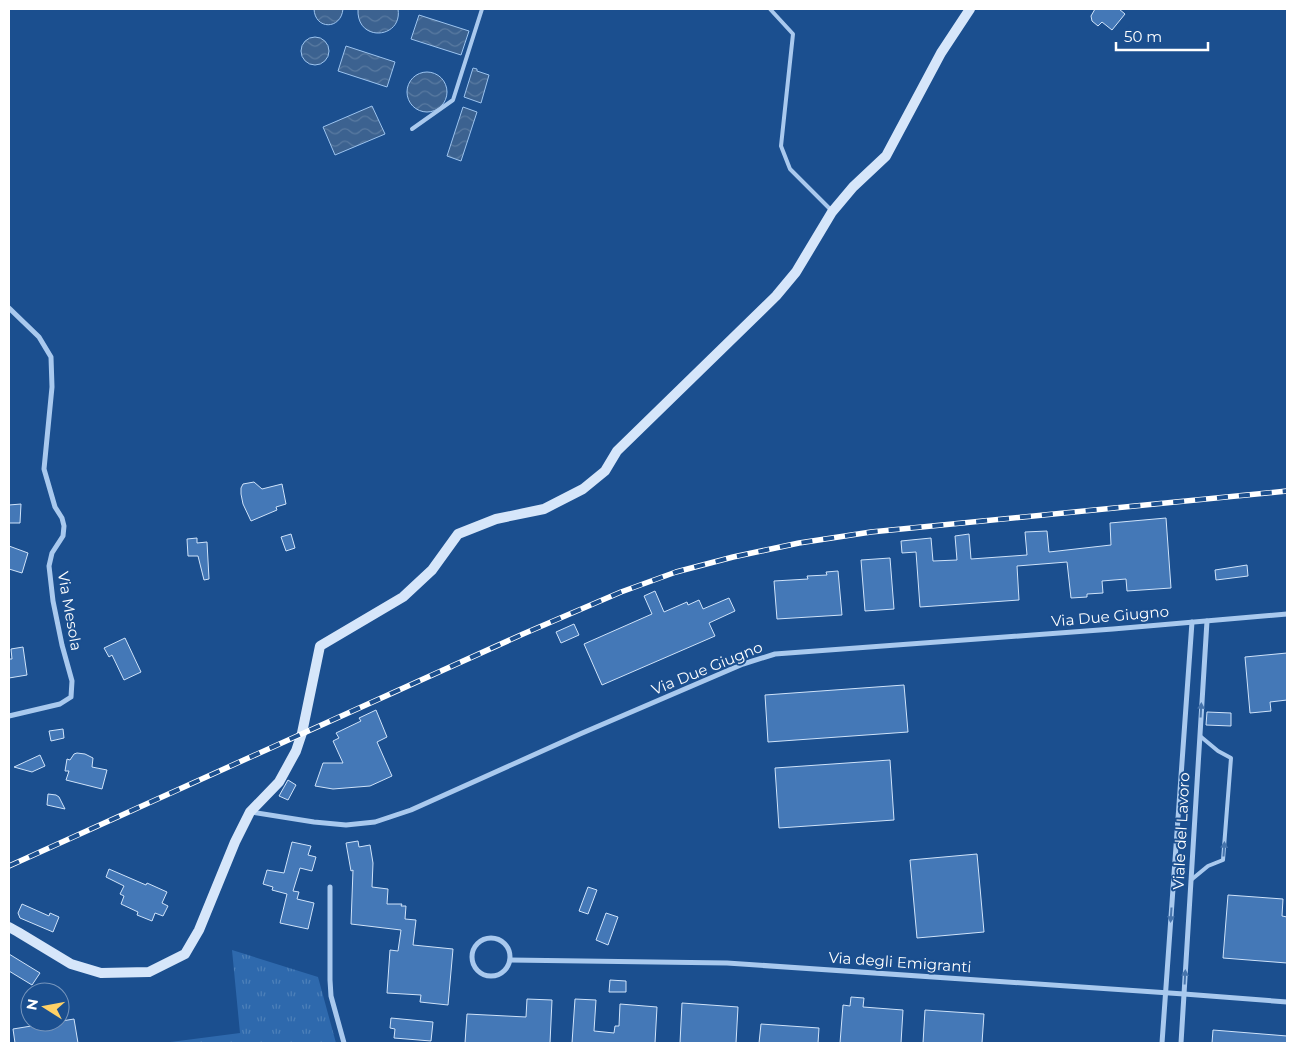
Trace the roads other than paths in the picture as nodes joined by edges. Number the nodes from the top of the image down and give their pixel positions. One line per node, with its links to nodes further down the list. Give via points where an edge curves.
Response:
1 (482, 9): 4 (lane, via 453,100)
2 (770, 9): 5 (lane, via 793,34 781,146 790,169)
3 (970, 9): 5 (street, via 941,53 886,156)
4 (412, 129)
5 (832, 212): 12 (street, via 796,272 776,296 617,451 605,471 583,489 544,509 496,519 458,534 432,570 403,597 320,646 296,751 279,782)
6 (9, 308): 10 (street, Via Mesola, via 39,337 51,356 52,387 44,469 54,507 64,526 63,536 52,553 49,566 53,601 72,681 71,697 60,704)
7 (1287, 614): 8 (street, Via Due Giugno)
8 (1207, 621): 9 (street, Via Due Giugno); 11 (street, Viale del Lavoro, one-way to 8)
9 (1192, 622): 12 (street, Via Due Giugno, via 775,654 743,664 411,810 375,822 346,825); 17 (street, one-way to 17)
10 (9, 716)
11 (1200, 736): 13 (street, Viale del Lavoro); 13 (lane, one-way to 11, via 1208,866 1223,860 1231,758)
12 (250, 812): 15 (street, via 199,930 185,954 149,972 101,973 71,964)
13 (1191, 880): 18 (street, Viale del Lavoro, one-way to 13)
14 (330, 887): 20 (street, via 331,996)
15 (9, 927)
16 (510, 960): 16 (street, via 508,949 500,940 494,939 478,944 472,956 476,968 492,976 504,971); 17 (street, Via degli Emigranti, via 727,963)
17 (1166, 993): 18 (street, Via degli Emigranti); 21 (street)
18 (1184, 994): 19 (street, Via degli Emigranti); 22 (street, Viale del Lavoro)
19 (1287, 1002)
20 (344, 1043)
21 (1162, 1043)
22 (1181, 1043)

